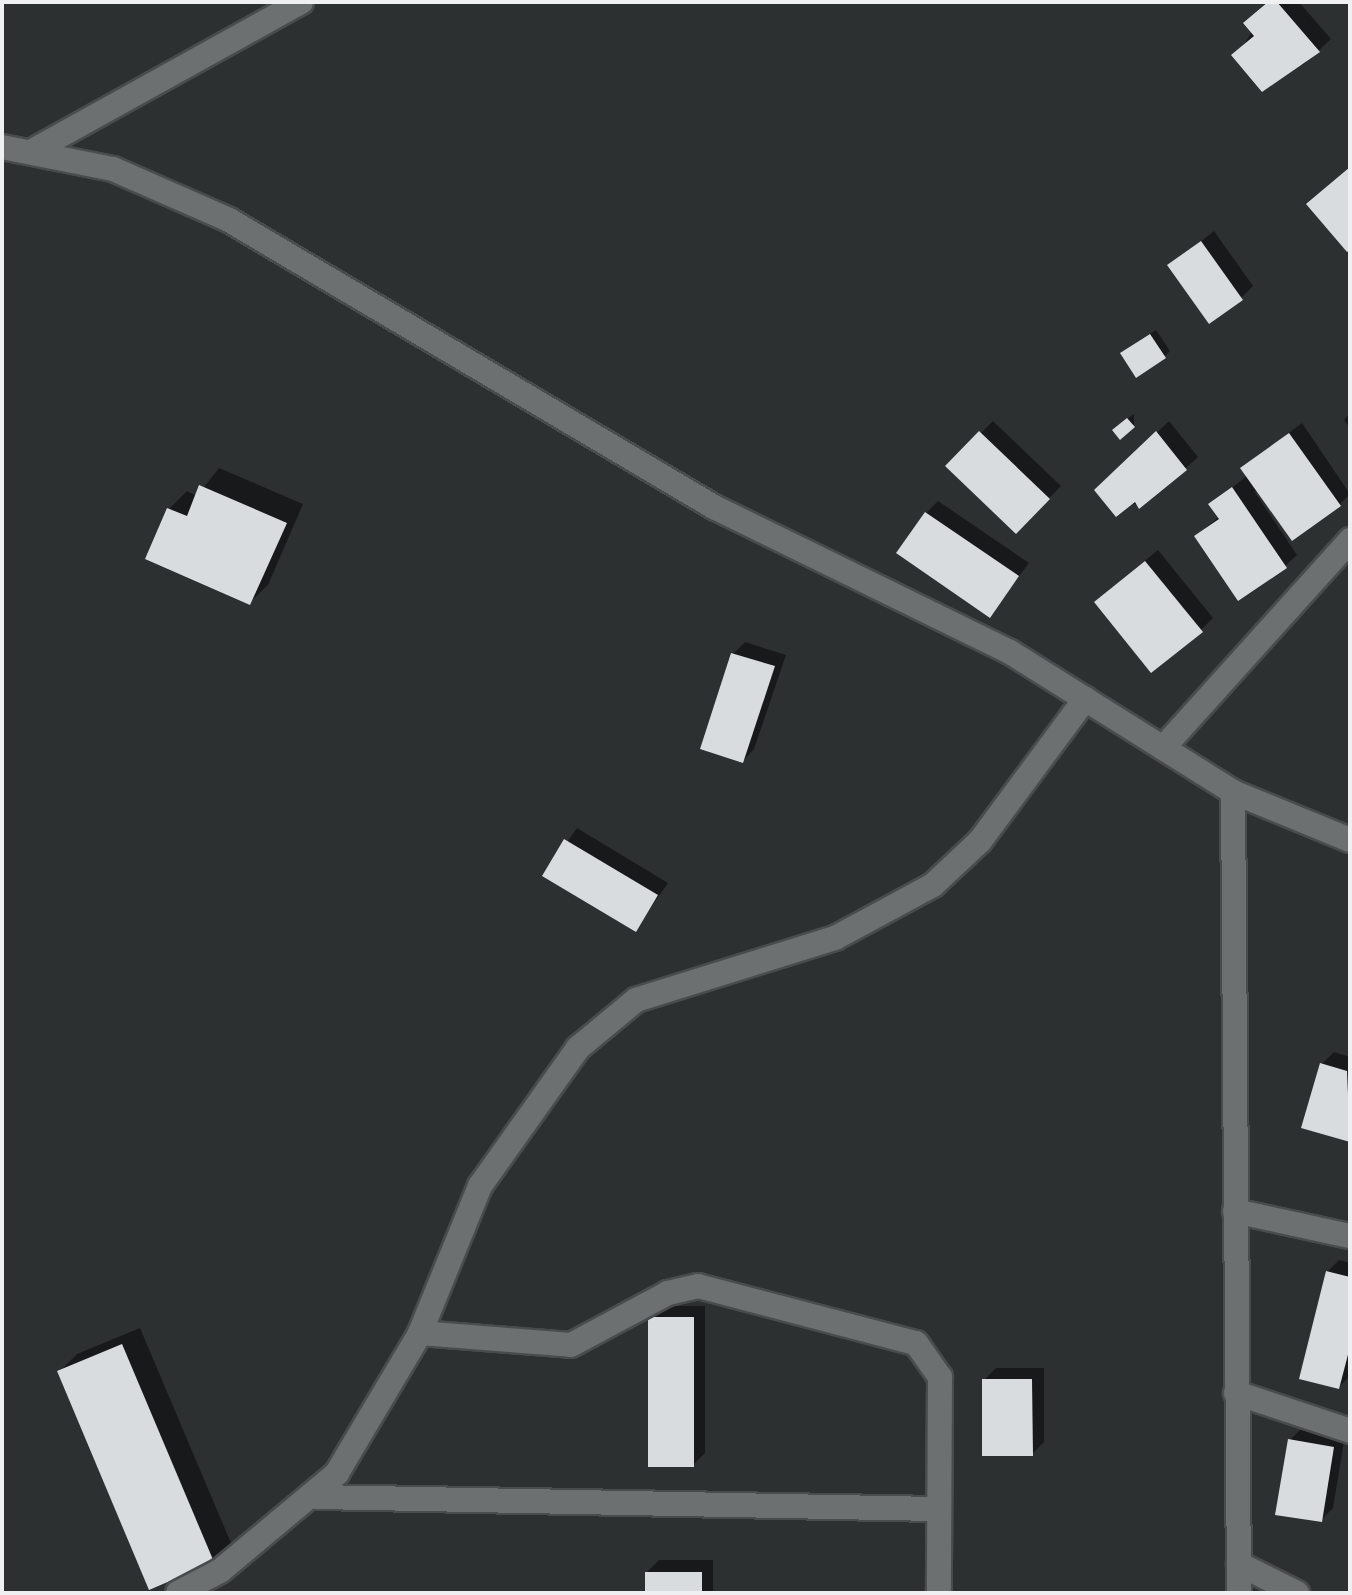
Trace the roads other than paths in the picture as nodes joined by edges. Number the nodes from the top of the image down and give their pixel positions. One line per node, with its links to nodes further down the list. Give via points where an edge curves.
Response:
1 (301, 2): 3 (street)
2 (2, 147): 3 (street)
3 (36, 149): 5 (street, via 113,169 229,220 714,507 1010,652)
4 (1350, 540): 6 (street)
5 (1085, 699): 6 (street); 11 (street, via 980,841 933,885 835,938 636,1000 578,1048 480,1186)
6 (1163, 748): 7 (street)
7 (1233, 792): 8 (street); 9 (street)
8 (1350, 840)
9 (1235, 1211): 10 (street); 12 (street)
10 (1350, 1236)
11 (420, 1333): 14 (street); 15 (street, via 571,1345 668,1293 698,1286 916,1343 940,1377)
12 (1236, 1393): 13 (street); 16 (street)
13 (1350, 1431)
14 (317, 1497): 15 (street); 17 (street, via 220,1571)
15 (937, 1509): 18 (street)
16 (1239, 1564): 19 (street); 20 (street)
17 (178, 1593)
18 (939, 1593)
19 (1239, 1593)
20 (1297, 1593)

